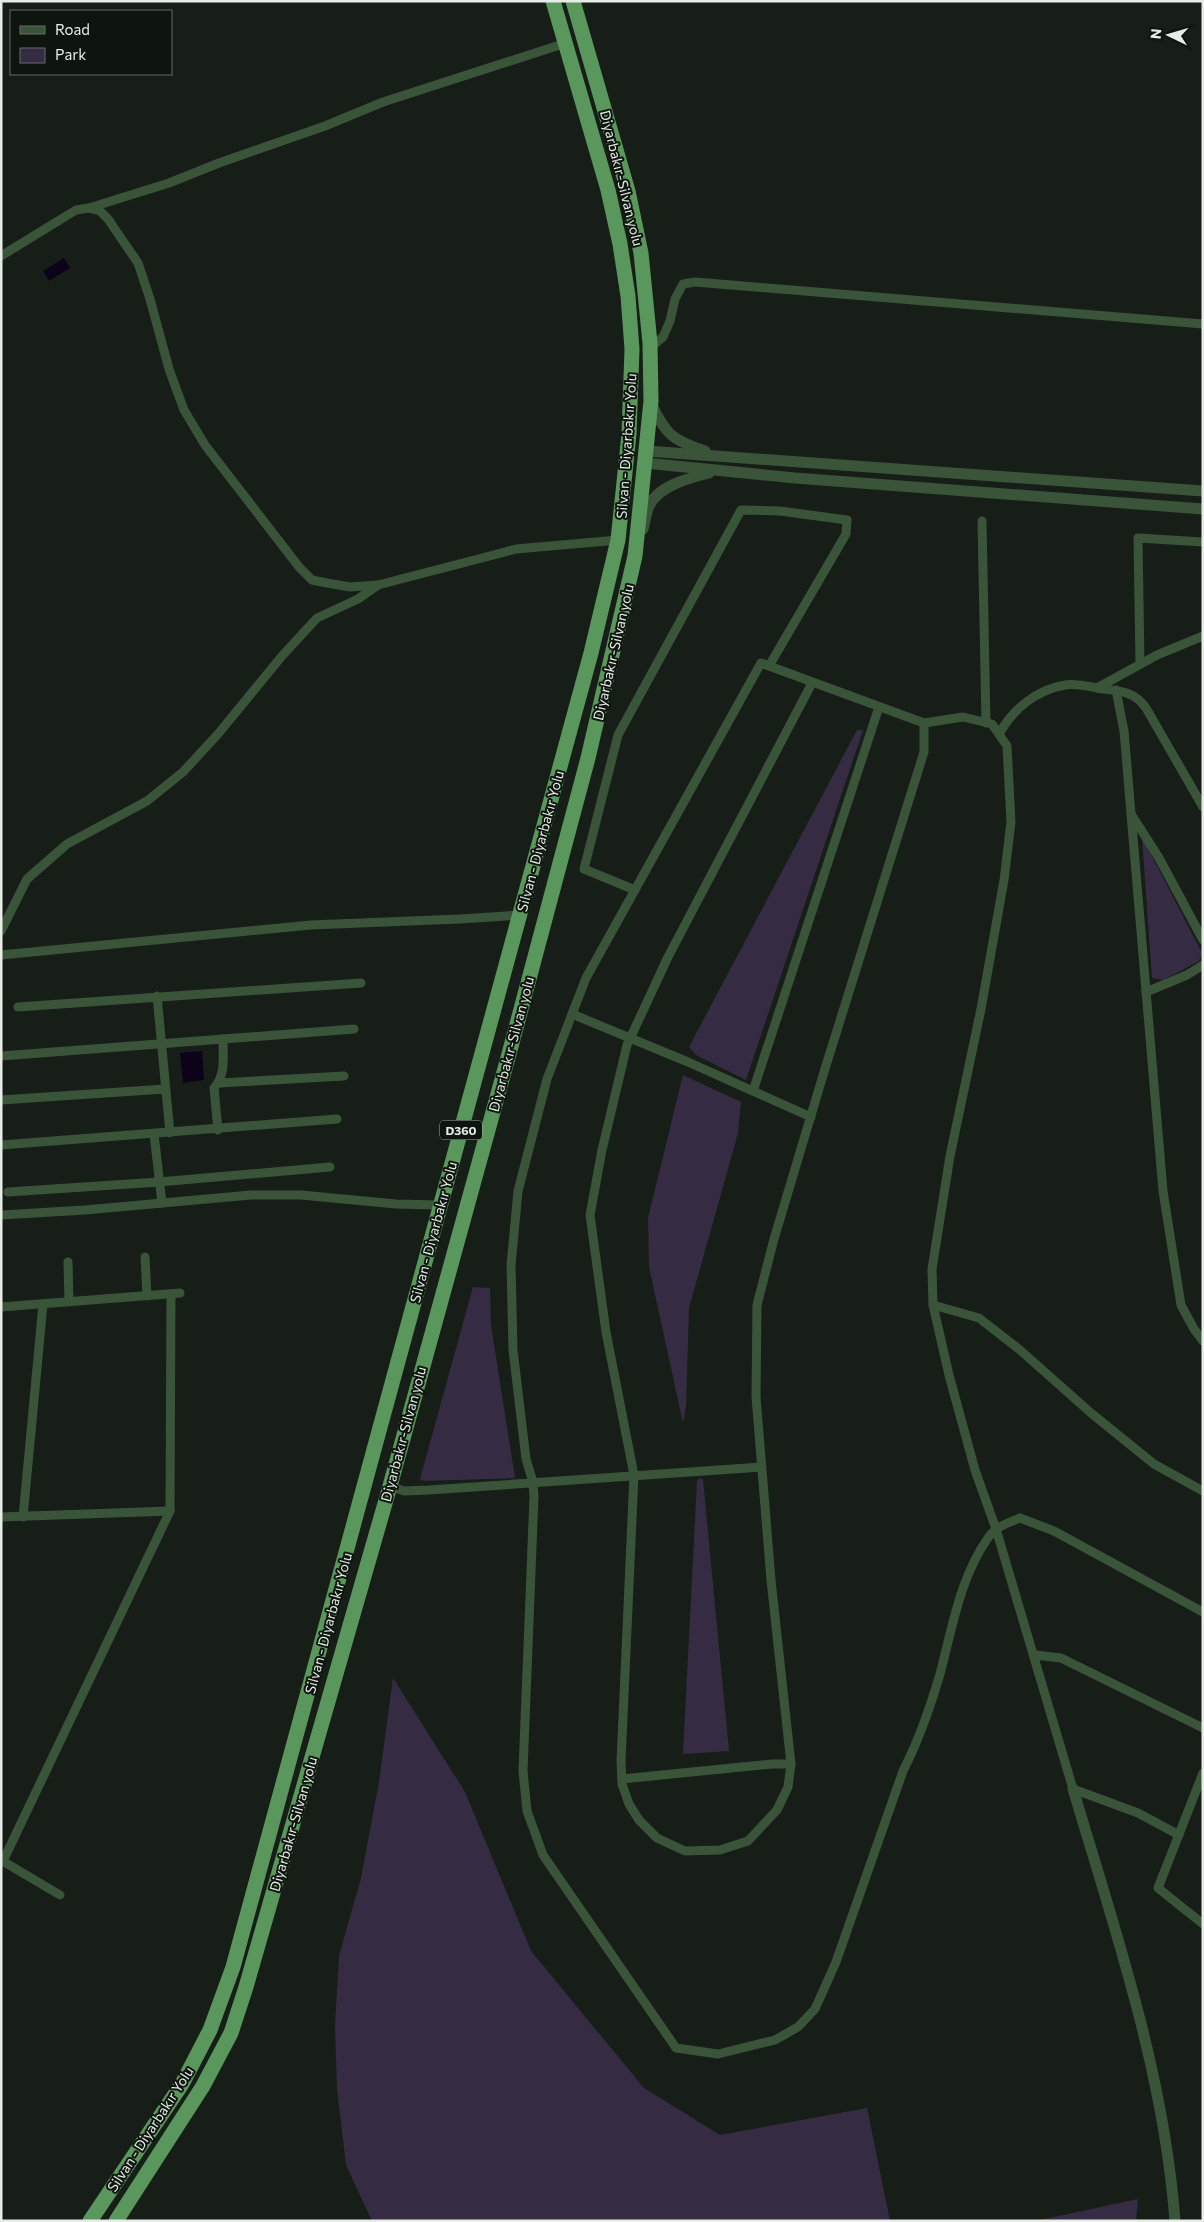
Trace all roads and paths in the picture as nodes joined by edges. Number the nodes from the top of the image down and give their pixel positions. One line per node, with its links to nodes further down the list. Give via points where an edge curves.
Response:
1 (553, 1): 3 (highway, Silvan - Diyarbakır Yolu / D360)
2 (573, 1): 7 (highway, Diyarbakır-Silvan yolu / D360, via 628,191 641,253)
3 (566, 43): 4 (street, via 383,102 169,183); 15 (highway, Silvan - Diyarbakır Yolu / D360, via 608,190 628,296 632,349 629,434)
4 (89, 208): 5 (street, via 76,210); 18 (street, via 100,211 108,219 138,263 184,410 205,445 312,580 350,587)
5 (1, 256)
6 (1203, 324): 7 (street, via 695,282 683,284 663,337)
7 (650, 348): 8 (highway, Diyarbakır-Silvan yolu / D360)
8 (650, 401): 9 (highway, Diyarbakır-Silvan yolu / D360); 10 (street, via 660,424 682,443)
9 (646, 457): 10 (street); 11 (street); 17 (highway, Diyarbakır-Silvan yolu / D360)
10 (723, 457): 12 (street)
11 (720, 471): 13 (street); 17 (street, via 695,476 661,493 650,505)
12 (1203, 491)
13 (1203, 509)
14 (982, 521): 27 (street)
15 (618, 540): 18 (street, via 516,549); 32 (highway, Silvan - Diyarbakır Yolu / D360)
16 (1203, 542): 20 (street, via 1138,538)
17 (636, 556): 75 (highway, Diyarbakır-Silvan yolu / D360, via 588,758)
18 (378, 585): 33 (street, via 358,599 317,618 183,772 147,801 67,844 27,879)
19 (1203, 636): 20 (street)
20 (1140, 664): 23 (street)
21 (769, 666): 22 (street); 31 (street, via 762,664); 31 (street, via 846,534 846,520 780,511 741,510 618,735 584,869)
22 (812, 683): 25 (street); 43 (street, via 668,957)
23 (1097, 688): 24 (street); 28 (street, via 1066,685 1035,696 1008,718)
24 (1116, 690): 29 (street, via 1140,699); 30 (street, via 1124,730)
25 (879, 706): 26 (street); 50 (street)
26 (924, 723): 27 (street, via 963,717); 52 (street, via 924,752)
27 (986, 723): 28 (street, via 992,724)
28 (999, 734): 69 (street, via 1007,746 1011,822 981,1009 950,1156 932,1269)
29 (1203, 807)
30 (1130, 812): 34 (street); 38 (street)
31 (635, 890): 41 (street, via 586,978)
32 (520, 915): 35 (street, via 311,925); 62 (highway, Silvan - Diyarbakır Yolu / D360)
33 (1, 931)
34 (1203, 940)
35 (1, 955)
36 (1203, 965): 38 (street)
37 (361, 983): 39 (street)
38 (1146, 992): 71 (street, via 1162,1191 1182,1305)
39 (157, 996): 40 (street); 45 (street)
40 (18, 1007)
41 (572, 1014): 43 (street); 74 (street, via 548,1079 518,1191 511,1264 512,1350)
42 (354, 1029): 44 (street)
43 (630, 1038): 50 (street); 73 (street, via 602,1150 590,1215 606,1332)
44 (223, 1039): 45 (street); 48 (street)
45 (161, 1043): 46 (street); 49 (street)
46 (1, 1056)
47 (344, 1076): 48 (street)
48 (219, 1083): 54 (street, via 214,1088)
49 (165, 1089): 51 (street); 55 (street)
50 (753, 1091): 52 (street)
51 (1, 1100)
52 (811, 1117): 72 (street, via 757,1305 756,1384)
53 (337, 1119): 54 (street)
54 (218, 1130): 55 (street)
55 (170, 1133): 56 (street)
56 (154, 1134): 57 (street); 59 (street)
57 (1, 1145)
58 (330, 1167): 59 (street)
59 (158, 1182): 60 (street); 61 (street)
60 (8, 1192)
61 (162, 1203): 62 (street, via 251,1195 301,1195); 63 (street)
62 (440, 1205): 92 (highway, Silvan - Diyarbakır Yolu / D360, via 233,1967 210,2030 182,2084)
63 (1, 1215)
64 (145, 1257): 66 (street)
65 (68, 1262): 67 (street)
66 (147, 1296): 67 (street); 77 (street, via 176,1294)
67 (69, 1302): 68 (street)
68 (43, 1304): 70 (street); 79 (street)
69 (933, 1306): 76 (street, via 979,1318 1154,1464); 80 (street, via 974,1470)
70 (1, 1307)
71 (1203, 1341)
72 (762, 1467): 73 (street); 84 (street)
73 (634, 1475): 74 (street); 85 (street)
74 (532, 1482): 75 (street, via 404,1490); 80 (street, via 523,1761 527,1810 543,1855 676,2048 718,2054 775,2040 798,2026 815,2009 836,1962 903,1771 916,1744 973,1564)
75 (390, 1486): 93 (highway, Diyarbakır-Silvan yolu / D360, via 230,2033 203,2086)
76 (1203, 1491)
77 (170, 1512): 79 (street); 89 (street)
78 (1, 1517): 79 (street)
79 (23, 1517)
80 (996, 1529): 81 (street, via 1020,1518 1054,1531); 82 (street)
81 (1203, 1612)
82 (1034, 1655): 83 (street, via 1060,1658); 87 (street)
83 (1203, 1728)
84 (791, 1764): 85 (street); 85 (street, via 788,1787 777,1810 748,1841 720,1850 685,1851 657,1838 629,1804)
85 (622, 1779)
86 (1202, 1779): 88 (street)
87 (1073, 1790): 88 (street, via 1138,1813); 94 (street, via 1142,2026 1160,2117)
88 (1179, 1835): 91 (street, via 1158,1888)
89 (2, 1861): 90 (street)
90 (60, 1895)
91 (1203, 1924)
92 (90, 2221)
93 (116, 2221)
94 (1175, 2221)

